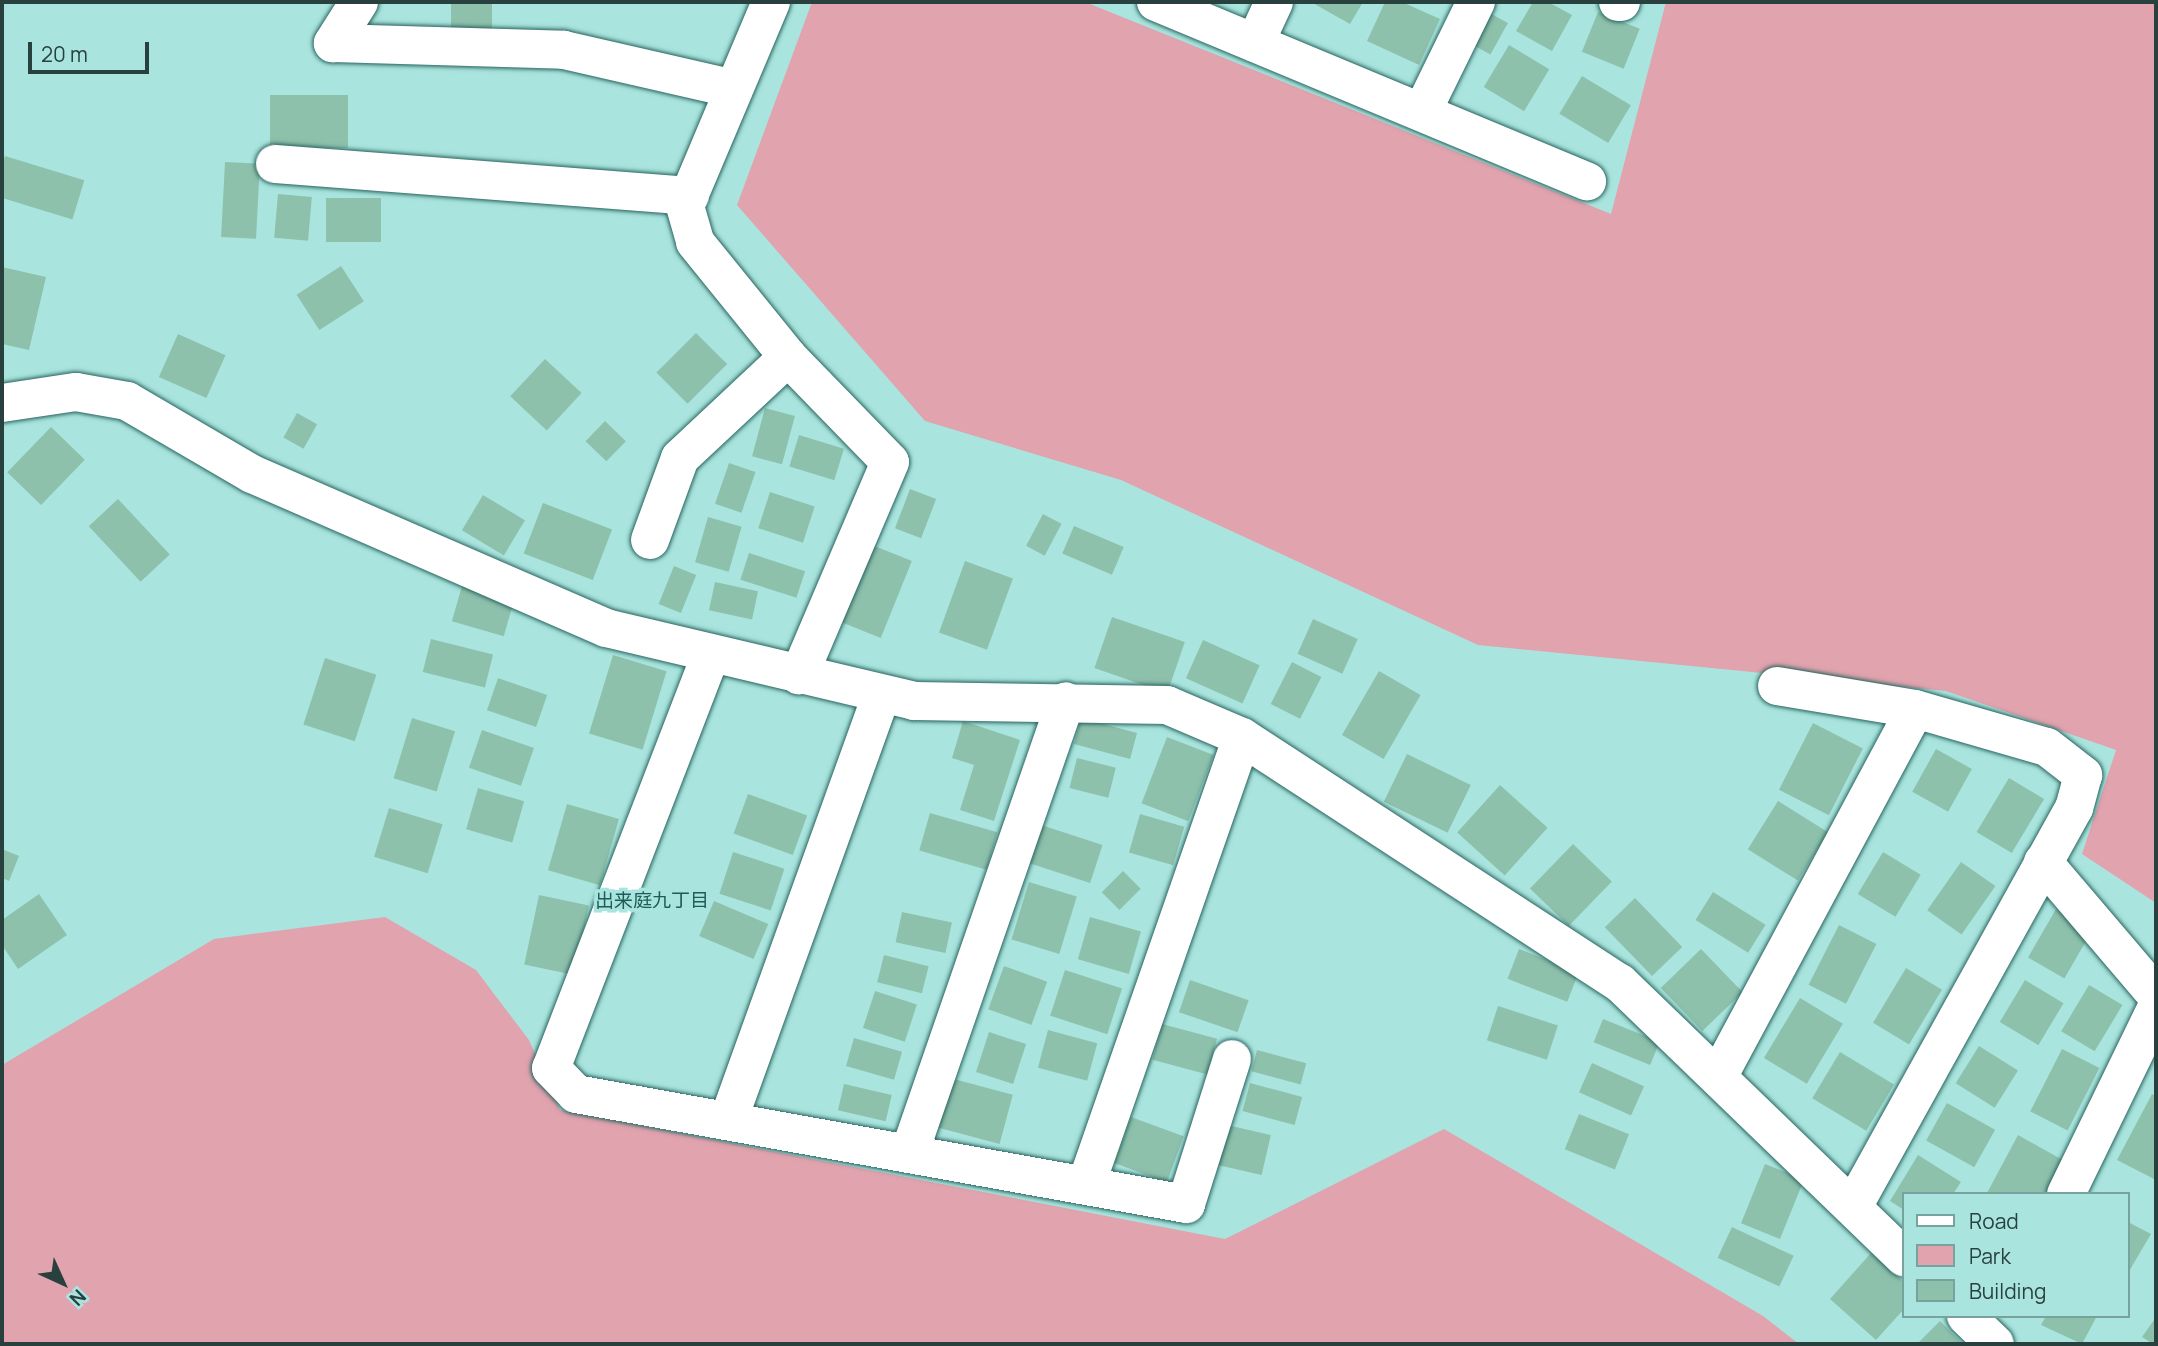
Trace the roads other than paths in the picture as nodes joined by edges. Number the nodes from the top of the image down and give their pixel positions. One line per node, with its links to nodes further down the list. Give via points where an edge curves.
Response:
1 (359, 2): 7 (street, via 333,43 564,50)
2 (771, 2): 7 (street)
3 (1156, 2): 6 (street)
4 (1273, 2): 6 (street)
5 (1476, 2): 8 (street)
6 (1255, 43): 8 (street)
7 (734, 89): 11 (street)
8 (1422, 112): 10 (street)
9 (275, 164): 11 (street)
10 (1587, 181)
11 (690, 196): 12 (street, via 685,206 695,242)
12 (788, 357): 14 (street, via 680,458); 16 (street, via 890,462)
13 (2, 403): 15 (street, via 76,392 127,401 252,474 606,628)
14 (650, 540)
15 (711, 654): 16 (street); 27 (street, via 551,1068 576,1094)
16 (799, 675): 18 (street)
17 (1777, 686): 20 (street)
18 (882, 694): 19 (street, via 914,701); 27 (street)
19 (1066, 701): 21 (street, via 1167,705); 28 (street)
20 (1915, 709): 22 (street, via 2047,747 2083,775 2074,808); 26 (street)
21 (1242, 737): 26 (street, via 1620,983); 29 (street)
22 (2043, 862): 23 (street); 31 (street)
23 (2156, 995)
24 (2156, 1009): 30 (street)
25 (1232, 1059): 29 (street, via 1186,1204)
26 (1717, 1077): 31 (street)
27 (728, 1121): 28 (street)
28 (909, 1154): 29 (street)
29 (1086, 1185)
30 (2067, 1192)
31 (1853, 1207): 32 (street)
32 (1902, 1255)

